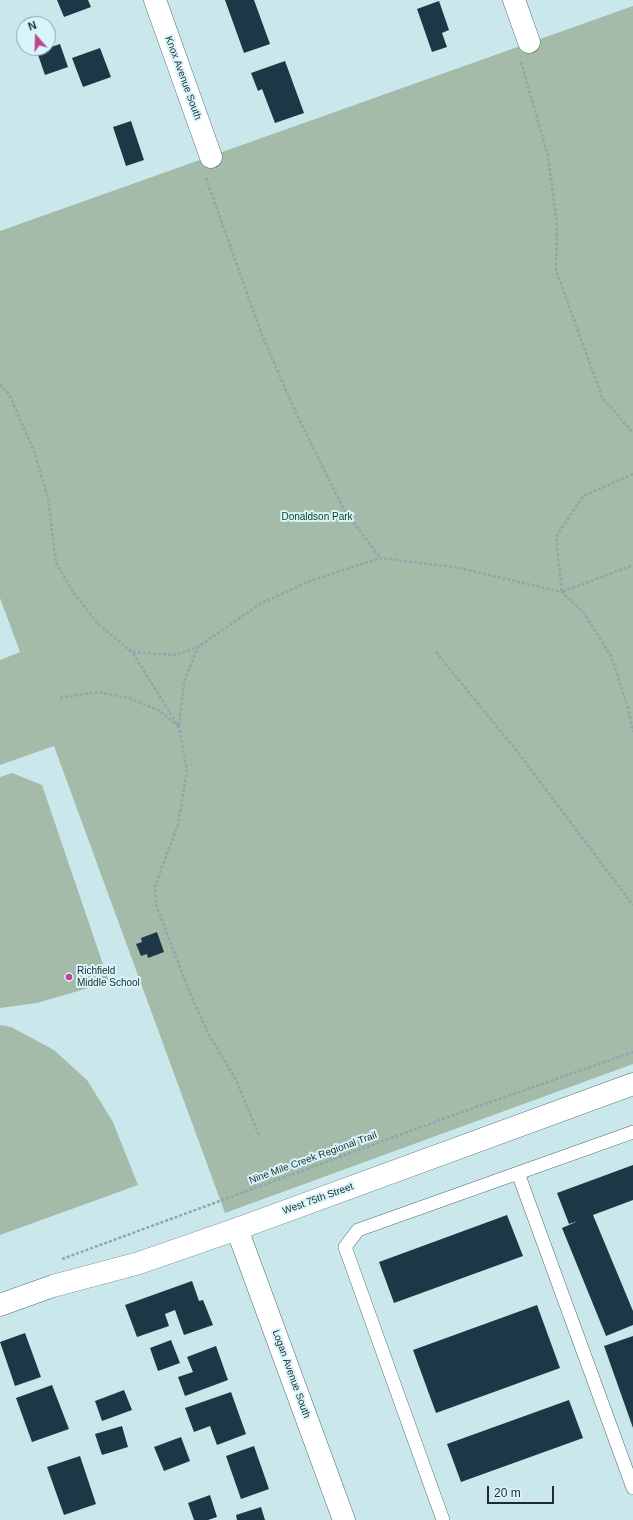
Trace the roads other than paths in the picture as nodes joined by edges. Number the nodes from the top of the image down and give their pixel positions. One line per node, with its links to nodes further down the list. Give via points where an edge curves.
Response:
1 (155, 0): 4 (street, Knox Avenue South)
2 (514, 0): 3 (street)
3 (529, 42)
4 (211, 157)
5 (633, 1084): 8 (street, West 75th Street)
6 (633, 1132): 7 (lane)
7 (518, 1173): 10 (lane); 12 (lane, via 358,1230 345,1247)
8 (237, 1229): 9 (street, West 75th Street, via 139,1263 53,1286); 11 (street, Logan Avenue South)
9 (0, 1305)
10 (633, 1488)
11 (344, 1520)
12 (443, 1520)

